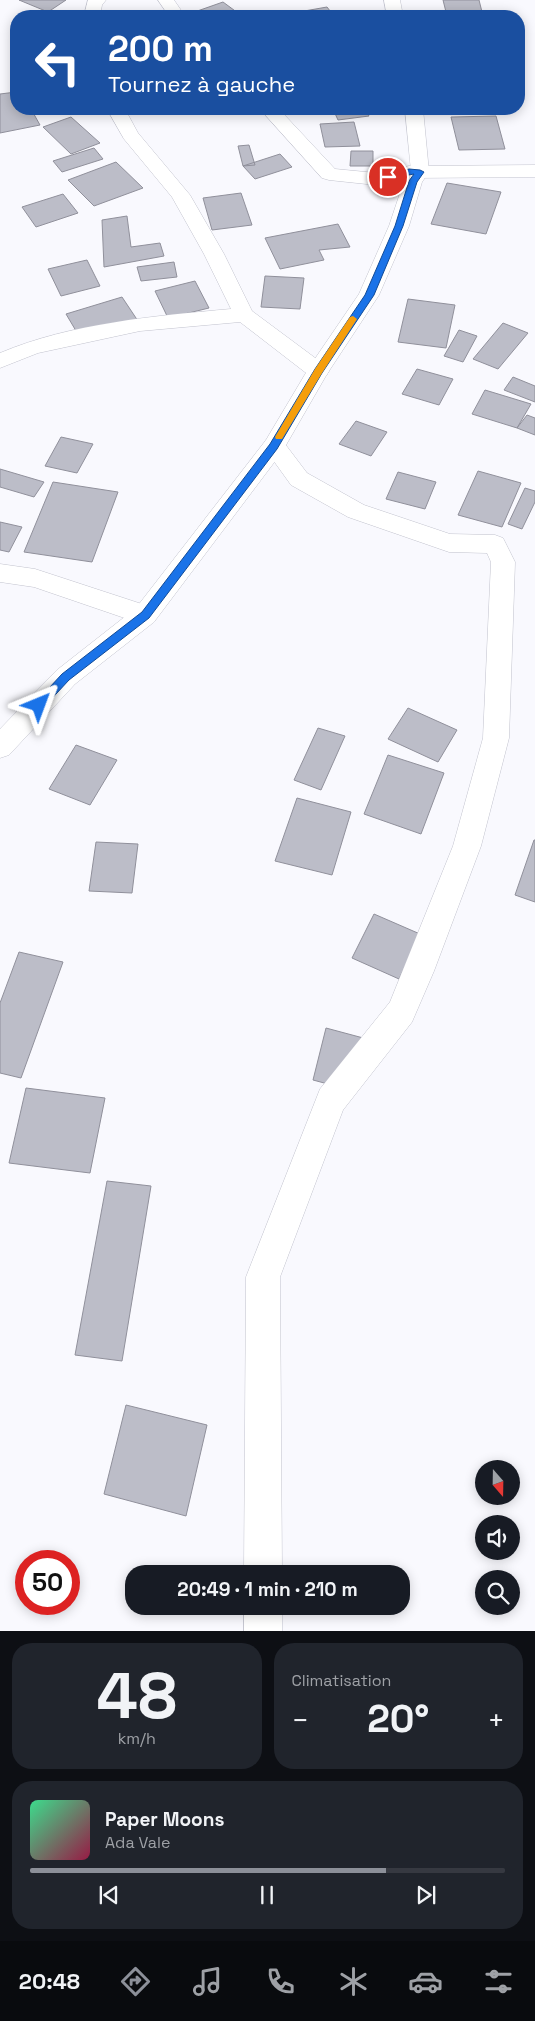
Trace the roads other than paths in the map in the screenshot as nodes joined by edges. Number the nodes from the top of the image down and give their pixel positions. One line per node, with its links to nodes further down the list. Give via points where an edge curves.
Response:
1 (119, 115): 6 (street, via 130,135 180,195)
2 (275, 115): 5 (street, via 329,174 376,179)
3 (415, 115): 5 (street)
4 (535, 170): 5 (street)
5 (420, 172): 8 (street, via 413,181 399,226 369,295)
6 (244, 315): 7 (street, via 140,324 33,347); 8 (street)
7 (0, 360)
8 (318, 371): 9 (street)
9 (274, 446): 11 (street); 13 (street, via 299,479 356,511 449,543 495,544 503,562 496,738 466,846 401,1012 331,1100 264,1277)
10 (0, 573): 11 (street, via 35,578)
11 (145, 615): 12 (street, via 66,677)
12 (0, 747)
13 (263, 1565)
14 (263, 1615): 15 (street)
15 (263, 1631)

